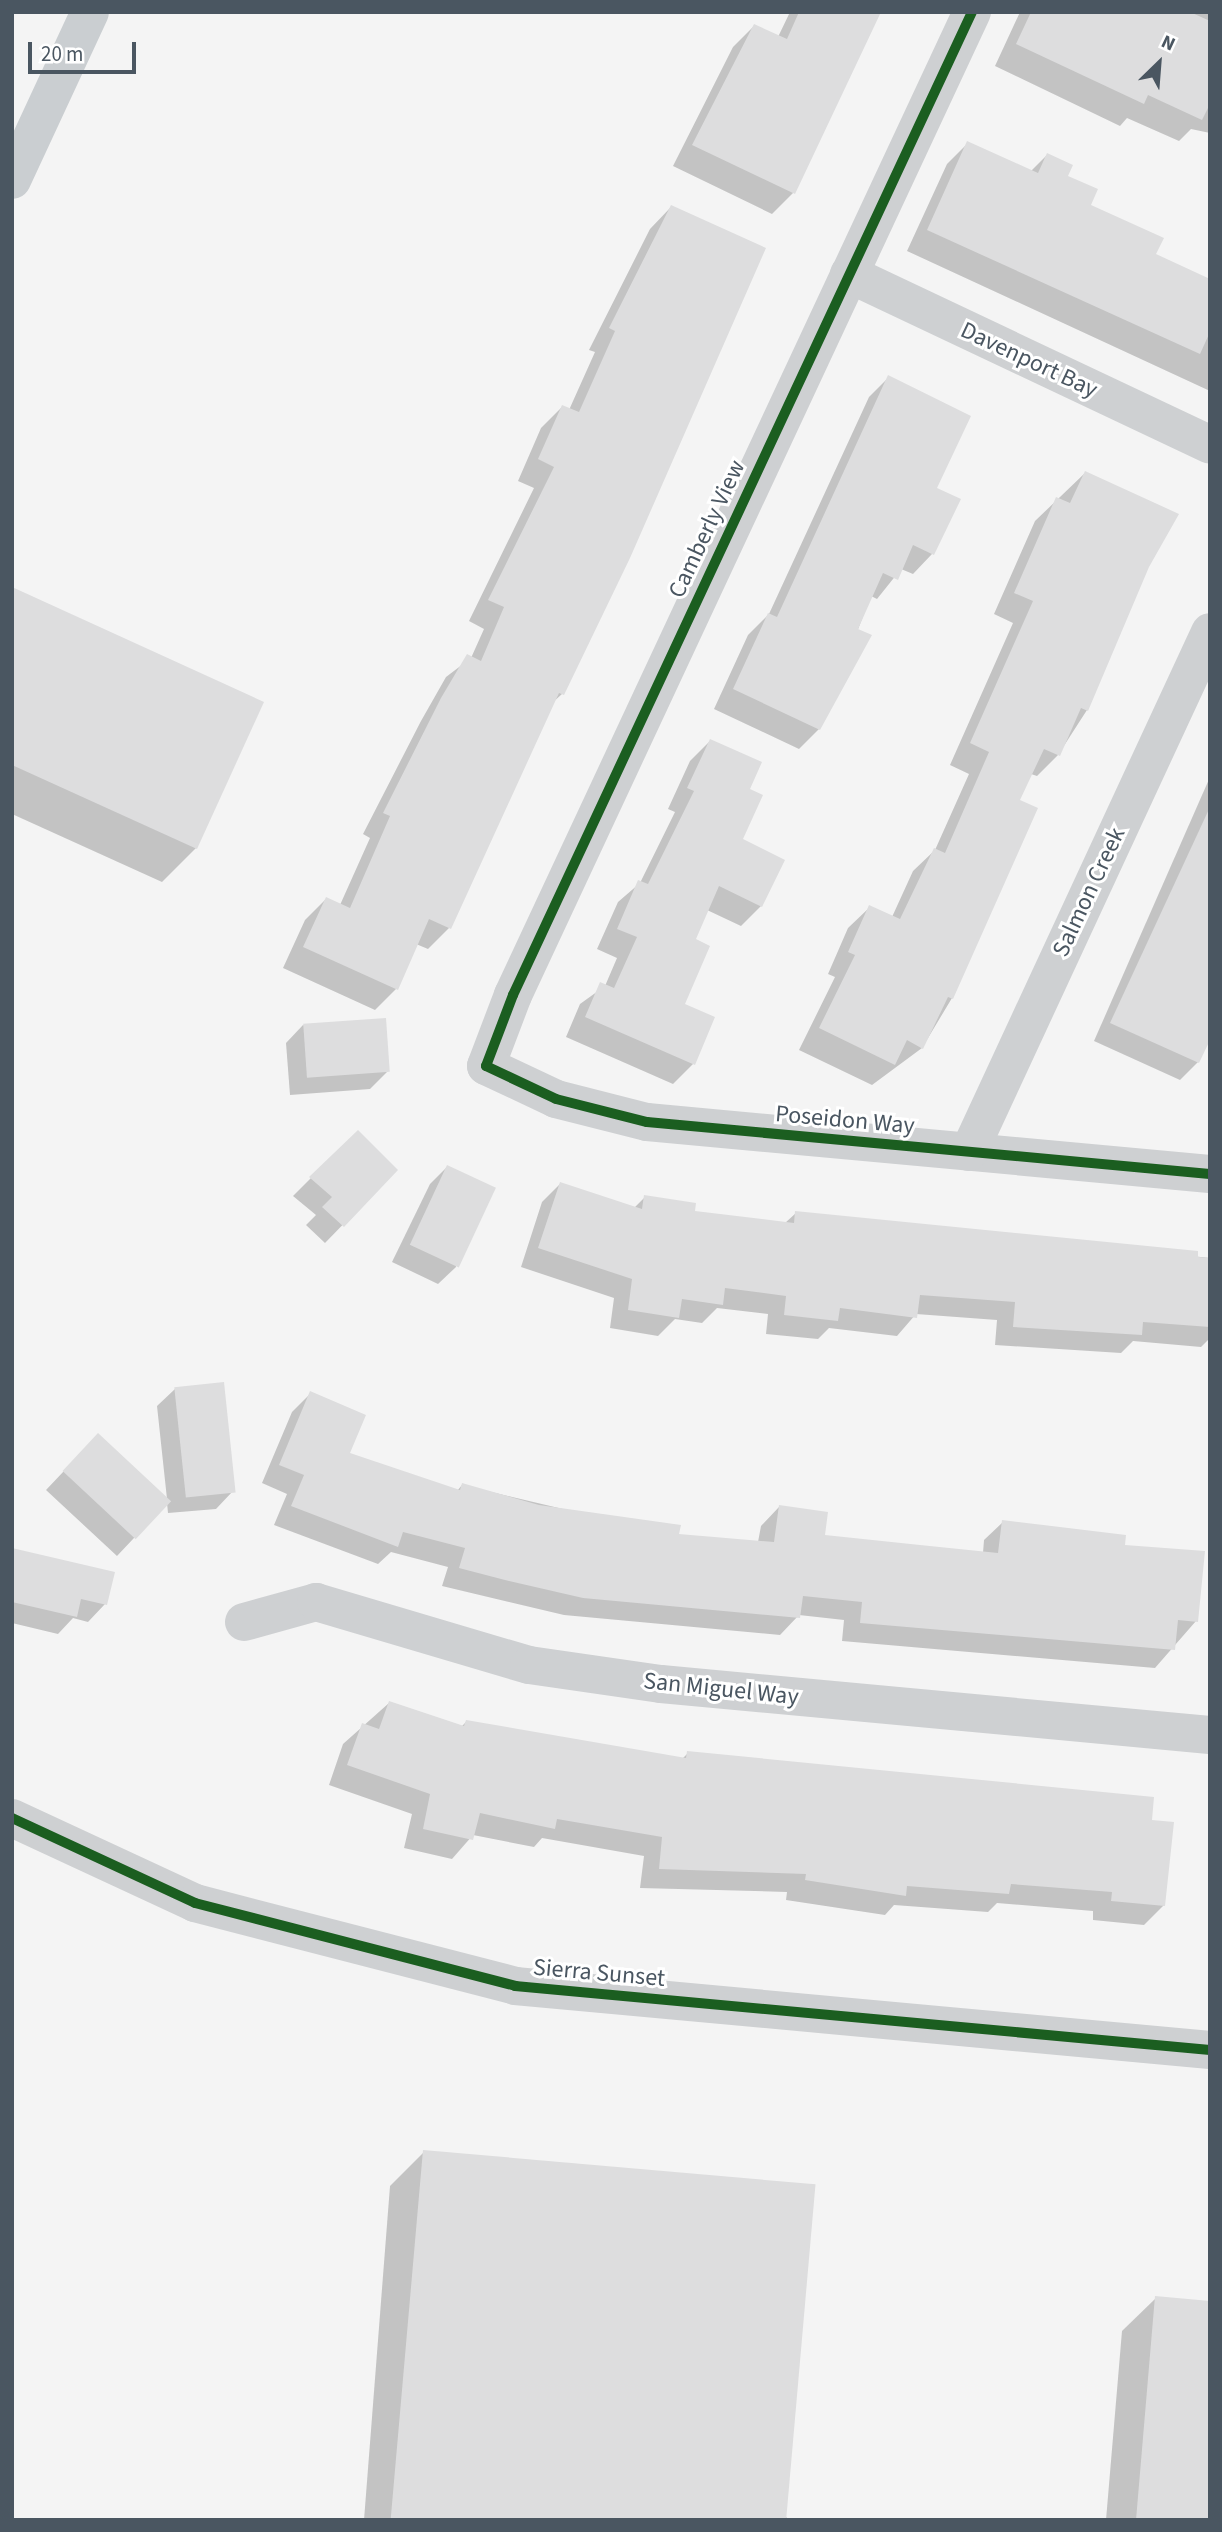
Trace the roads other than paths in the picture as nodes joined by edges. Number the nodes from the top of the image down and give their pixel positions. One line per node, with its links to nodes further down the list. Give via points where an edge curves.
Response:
1 (90, 12): 3 (main road)
2 (972, 12): 4 (street, Camberly View)
3 (12, 180)
4 (849, 274): 5 (street, Davenport Bay); 7 (street, Camberly View, via 519,982)
5 (1210, 445)
6 (1210, 632): 8 (street, Salmon Creek)
7 (486, 1066): 8 (street, Poseidon Way, via 556,1099 647,1122)
8 (969, 1152): 9 (street, Poseidon Way)
9 (1210, 1174)
10 (244, 1622): 11 (street, San Miguel Way, via 316,1602 542,1667 661,1684)
11 (1210, 1735)
12 (12, 1818): 13 (street, Sierra Sunset, via 195,1903 515,1986)
13 (1210, 2050)

